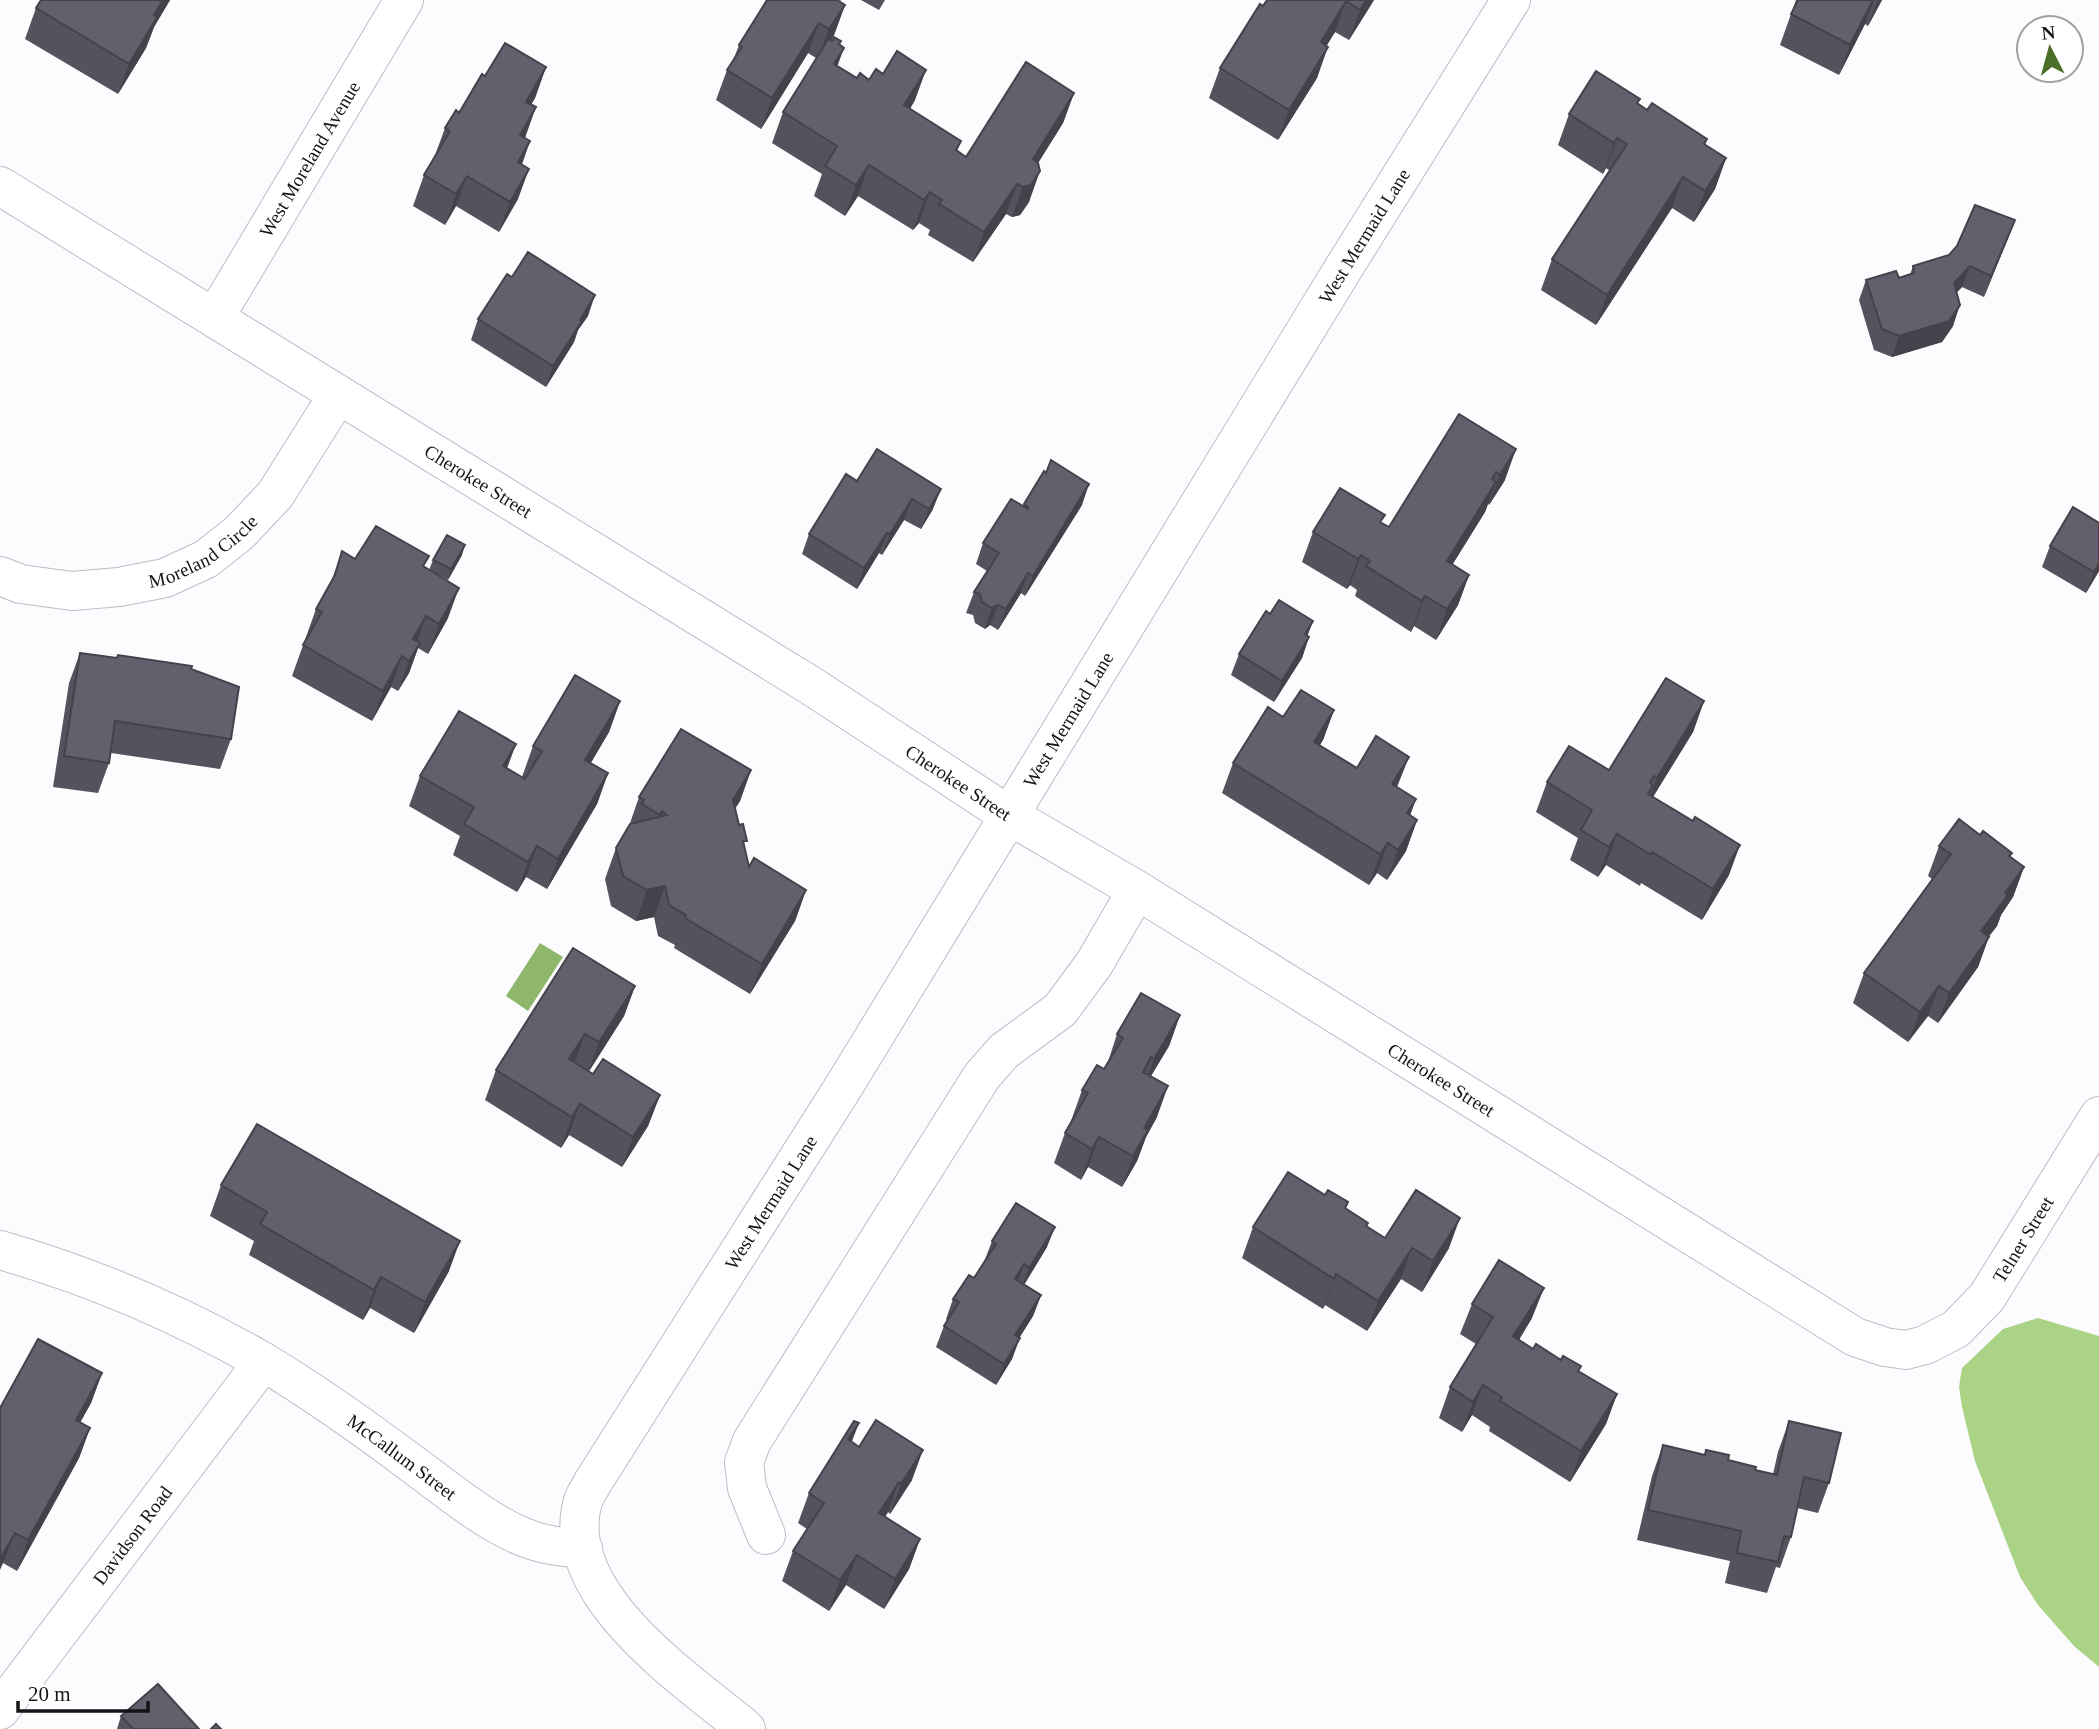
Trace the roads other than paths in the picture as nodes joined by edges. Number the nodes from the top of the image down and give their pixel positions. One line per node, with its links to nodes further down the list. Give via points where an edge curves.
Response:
1 (404, 0): 4 (street, West Moreland Avenue)
2 (1511, 0): 7 (street, West Mermaid Lane)
3 (0, 186): 4 (street, Cherokee Street)
4 (215, 317): 5 (street, Cherokee Street)
5 (338, 395): 6 (street, Moreland Circle, via 275,495 206,559 165,578 72,591 21,584); 7 (street, Cherokee Street, via 813,687)
6 (0, 576)
7 (1010, 816): 8 (street, Cherokee Street); 14 (street, West Mermaid Lane, via 593,1482 583,1501)
8 (1137, 890): 11 (street, Cherokee Street, via 1855,1337 1885,1348 1906,1350); 13 (street, via 1094,964 1060,1010 1004,1051 982,1076 752,1441 744,1462 747,1488)
9 (2099, 1116): 11 (street, Telner Street, via 1987,1297 1956,1329)
10 (0, 1250): 12 (street, McCallum Street, via 115,1289)
11 (1925, 1345)
12 (263, 1362): 14 (street, McCallum Street, via 499,1524 547,1545); 15 (street, Davidson Road)
13 (766, 1535)
14 (583, 1549): 16 (street, via 589,1572 616,1616)
15 (0, 1710)
16 (746, 1729)

